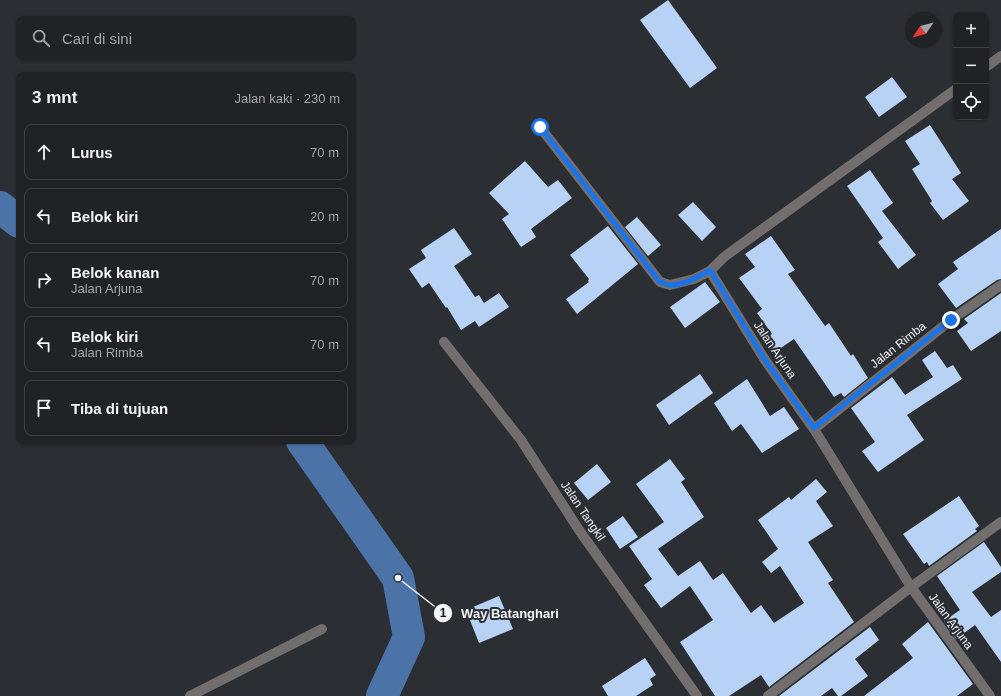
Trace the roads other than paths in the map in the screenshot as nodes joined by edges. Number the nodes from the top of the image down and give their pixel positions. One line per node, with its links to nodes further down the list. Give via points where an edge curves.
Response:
1 (1001, 56): 2 (street)
2 (989, 65)
3 (953, 91): 5 (street, via 724,257)
4 (540, 127): 5 (street, via 660,282 679,284 694,280)
5 (710, 270): 8 (street, Jalan Arjuna, via 765,360)
6 (1001, 285): 8 (street, Jalan Rimba, via 951,320)
7 (444, 342): 13 (street, Jalan Tangkil, via 521,440 579,530)
8 (814, 428): 10 (street, Jalan Arjuna)
9 (1001, 522): 10 (street)
10 (911, 587): 14 (street); 15 (street, Jalan Arjuna)
11 (322, 629): 12 (street)
12 (190, 696)
13 (697, 696)
14 (768, 696)
15 (990, 696)

